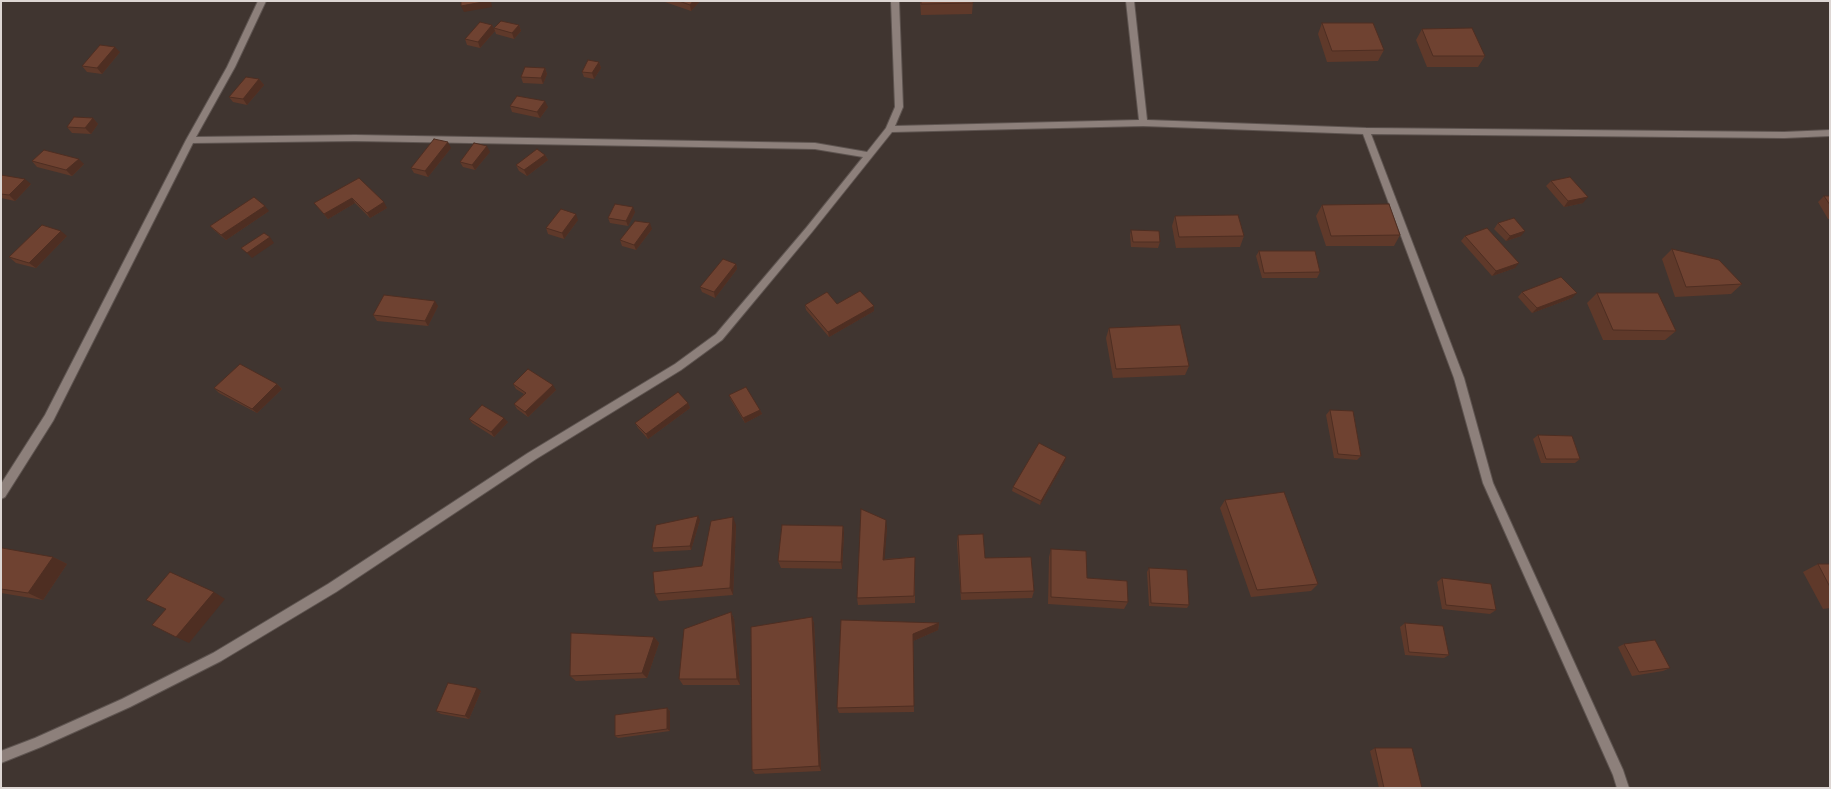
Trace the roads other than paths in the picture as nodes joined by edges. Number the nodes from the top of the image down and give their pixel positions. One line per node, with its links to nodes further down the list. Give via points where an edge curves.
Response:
1 (262, 1): 8 (street, via 231,67)
2 (895, 1): 5 (street, via 898,107)
3 (1130, 1): 4 (street)
4 (1143, 123): 5 (street); 6 (street)
5 (890, 128): 9 (street)
6 (1366, 131): 7 (street); 12 (street, via 1459,378 1488,483)
7 (1830, 133)
8 (190, 140): 9 (street, via 355,138 815,146); 10 (street, via 49,418)
9 (868, 154): 11 (street, via 719,338 678,367 532,456 332,588 217,657 37,744)
10 (1, 494)
11 (1, 757)
12 (1623, 788)

